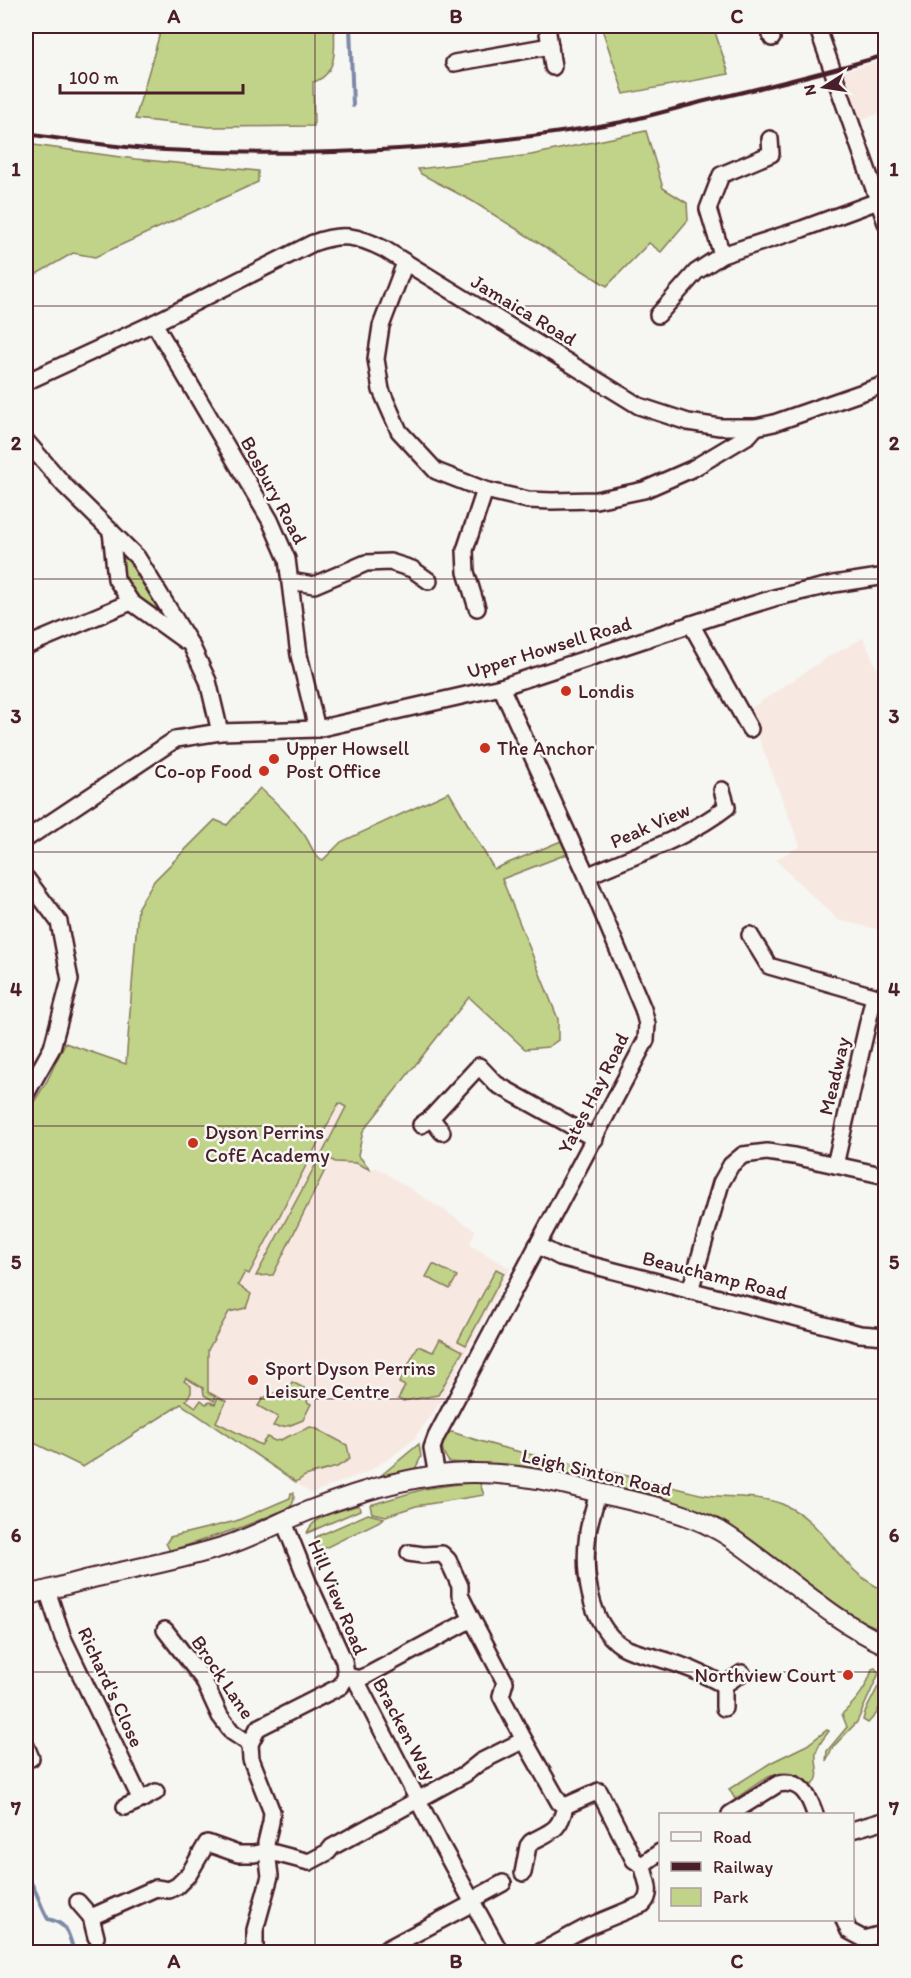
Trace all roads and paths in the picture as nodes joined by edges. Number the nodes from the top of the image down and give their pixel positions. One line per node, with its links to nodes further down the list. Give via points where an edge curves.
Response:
1 (547, 26): 3 (street)
2 (817, 26): 7 (street)
3 (550, 46): 4 (street); 5 (street)
4 (455, 64)
5 (553, 67)
6 (770, 139): 9 (street, via 771,154 722,175 711,198 708,209)
7 (878, 201): 8 (street); 9 (street)
8 (885, 223)
9 (722, 255): 11 (street, via 696,272)
10 (405, 263): 12 (street, Jamaica Road, via 352,236 325,238); 15 (street, Jamaica Road, via 639,406 688,422); 17 (street, via 381,326 376,360 381,390 399,431 436,471)
11 (658, 315)
12 (154, 323): 13 (street, Jamaica Road); 20 (street, Bosbury Road, via 270,520 287,559)
13 (26, 382)
14 (885, 384): 15 (street, Jamaica Road)
15 (756, 427): 17 (street, via 692,469 620,496 528,500)
16 (26, 441): 18 (street)
17 (485, 490): 23 (street, via 465,550 466,572)
18 (111, 531): 22 (street, via 116,579); 26 (street, via 137,557)
19 (885, 576): 24 (street, Upper Howsell Road, via 784,596)
20 (290, 581): 21 (street, via 314,585 366,563 390,562 412,569); 28 (street, Bosbury Road, via 299,656)
21 (429, 582)
22 (131, 602): 25 (street); 26 (street)
23 (477, 608)
24 (691, 624): 27 (street, Upper Howsell Road); 29 (street)
25 (26, 646)
26 (192, 647): 30 (street, via 207,681)
27 (501, 687): 28 (street, Upper Howsell Road); 33 (street, Yates Hay Road)
28 (317, 729): 30 (street, Upper Howsell Road)
29 (750, 729)
30 (220, 732): 32 (street, Upper Howsell Road, via 176,740)
31 (722, 790): 33 (street, Peak View, via 732,812)
32 (26, 838)
33 (587, 876): 39 (street, Yates Hay Road, via 647,1024 646,1040)
34 (26, 878): 37 (street, via 59,922 70,980 52,1048)
35 (750, 935): 36 (street, Meadway, via 769,966)
36 (880, 998): 40 (street, Meadway)
37 (26, 1094)
38 (442, 1132): 39 (street, via 426,1121 482,1062 496,1084)
39 (595, 1139): 42 (street, Yates Hay Road)
40 (835, 1165): 41 (street); 43 (street, via 767,1152 743,1155 721,1183)
41 (885, 1176)
42 (537, 1245): 43 (street, Beauchamp Road, via 560,1257); 45 (street, Yates Hay Road, via 436,1437 432,1448)
43 (690, 1291): 44 (street, Beauchamp Road, via 860,1334)
44 (885, 1336)
45 (437, 1476): 46 (main road, Leigh Sinton Road, via 507,1474); 47 (main road, Leigh Sinton Road, via 378,1488)
46 (598, 1492): 53 (main road, Leigh Sinton Road, via 713,1527 837,1617); 56 (street, via 586,1554 594,1608 604,1629 622,1646 685,1666)
47 (284, 1522): 49 (main road, Leigh Sinton Road, via 192,1555); 55 (street, Hill View Road)
48 (410, 1553): 51 (street, via 442,1554 448,1560 460,1586 459,1596)
49 (47, 1590): 50 (main road, Leigh Sinton Road); 62 (street, Richard's Close, via 63,1638)
50 (26, 1596)
51 (472, 1619): 55 (street, via 368,1675 358,1679); 58 (street, via 505,1682 501,1696)
52 (165, 1630): 59 (street, Brock Lane, via 203,1679 220,1716 232,1732)
53 (885, 1645)
54 (742, 1673): 56 (street)
55 (351, 1676): 59 (street, Hill View Road, via 330,1693 258,1728); 61 (street, Bracken Way)
56 (724, 1685): 57 (street)
57 (724, 1707)
58 (524, 1740): 61 (street, Bracken Way); 63 (street)
59 (250, 1744): 69 (street, via 251,1759 272,1812)
60 (156, 1792): 62 (street)
61 (418, 1799): 69 (street, Bracken Way, via 309,1862); 74 (street, Bracken Way)
62 (141, 1800): 64 (street)
63 (565, 1806): 71 (street, via 599,1791 634,1860); 72 (street, via 557,1828 528,1846)
64 (125, 1807)
65 (733, 1813): 66 (street, via 785,1782 796,1784 805,1792)
66 (814, 1813)
67 (885, 1821): 68 (street)
68 (854, 1829)
69 (267, 1851): 76 (street, via 238,1854 207,1843 177,1886 169,1890 156,1888); 81 (street, via 270,1876 255,1930)
70 (659, 1853): 71 (street)
71 (643, 1866): 83 (street, via 649,1892 643,1904 585,1928)
72 (523, 1873)
73 (503, 1883): 74 (street)
74 (472, 1901): 80 (street); 82 (street, Bracken Way)
75 (78, 1902): 76 (street)
76 (92, 1917): 79 (street)
77 (844, 1921): 78 (street, via 854,1935 864,1939)
78 (885, 1934)
79 (96, 1937)
80 (381, 1952)
81 (255, 1953)
82 (500, 1953)
83 (540, 1953)

